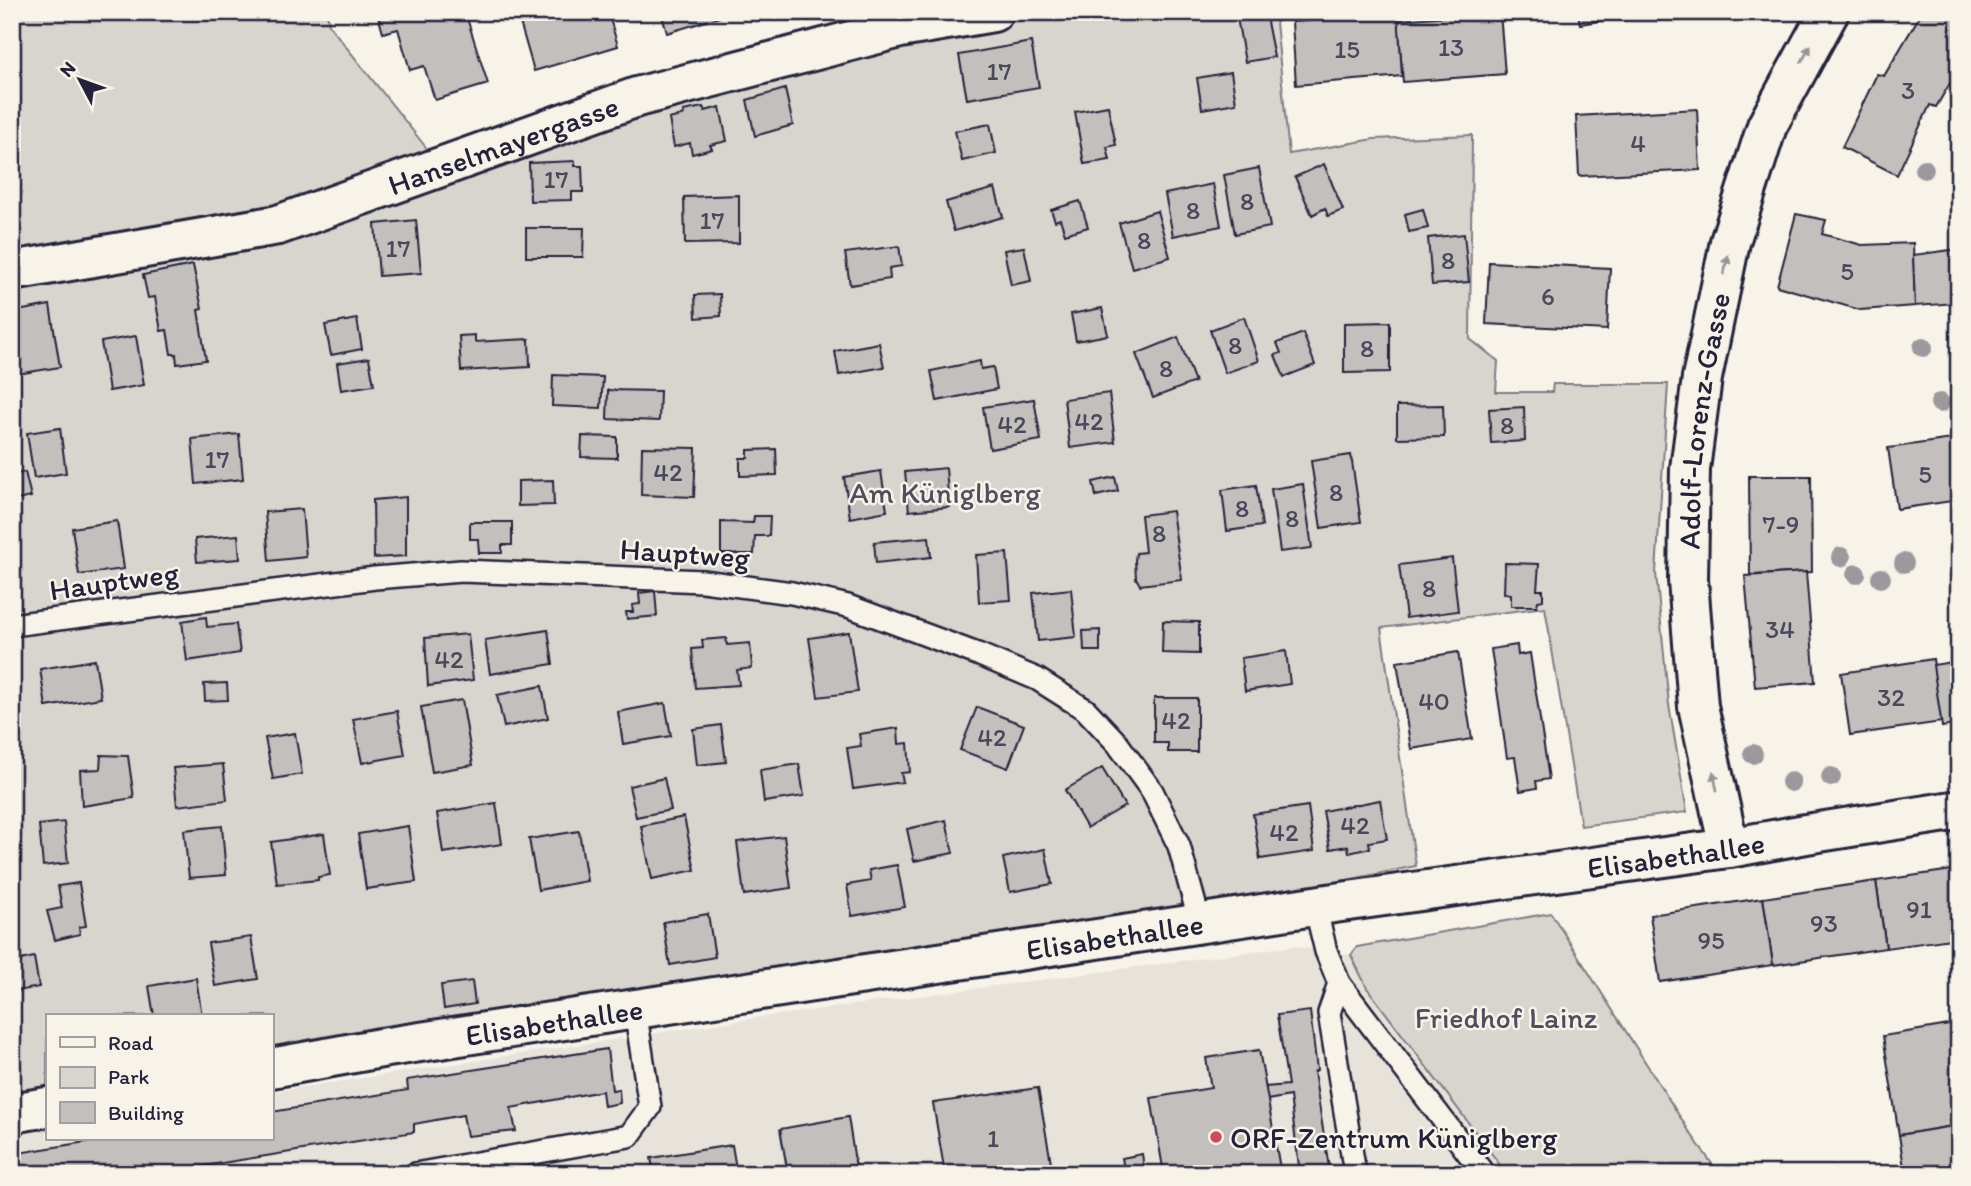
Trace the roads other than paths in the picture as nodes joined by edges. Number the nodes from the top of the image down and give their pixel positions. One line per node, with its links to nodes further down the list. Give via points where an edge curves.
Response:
1 (993, 12): 3 (street, Hanselmayergasse, via 900,29 637,97 278,225)
2 (1829, 12): 6 (street, Adolf-Lorenz-Gasse, one-way to 2, via 1698,706 1688,580 1690,469 1702,378 1730,242 1767,126)
3 (12, 271)
4 (12, 625): 8 (lane, Hauptweg, via 336,582 461,571 703,582 792,593 848,606 1037,679 1086,710 1152,791 1179,846)
5 (1959, 810): 6 (street, Elisabethallee)
6 (1729, 848): 7 (street, Elisabethallee)
7 (1315, 906): 8 (street, Elisabethallee); 9 (lane)
8 (1200, 923): 10 (street, Elisabethallee)
9 (1339, 983): 15 (lane, via 1329,1013 1354,1167); 16 (lane)
10 (635, 1009): 11 (street, Elisabethallee); 14 (lane, via 650,1107 629,1136)
11 (273, 1068)
12 (46, 1107): 13 (street)
13 (12, 1113)
14 (415, 1174)
15 (1351, 1174)
16 (1484, 1174)

